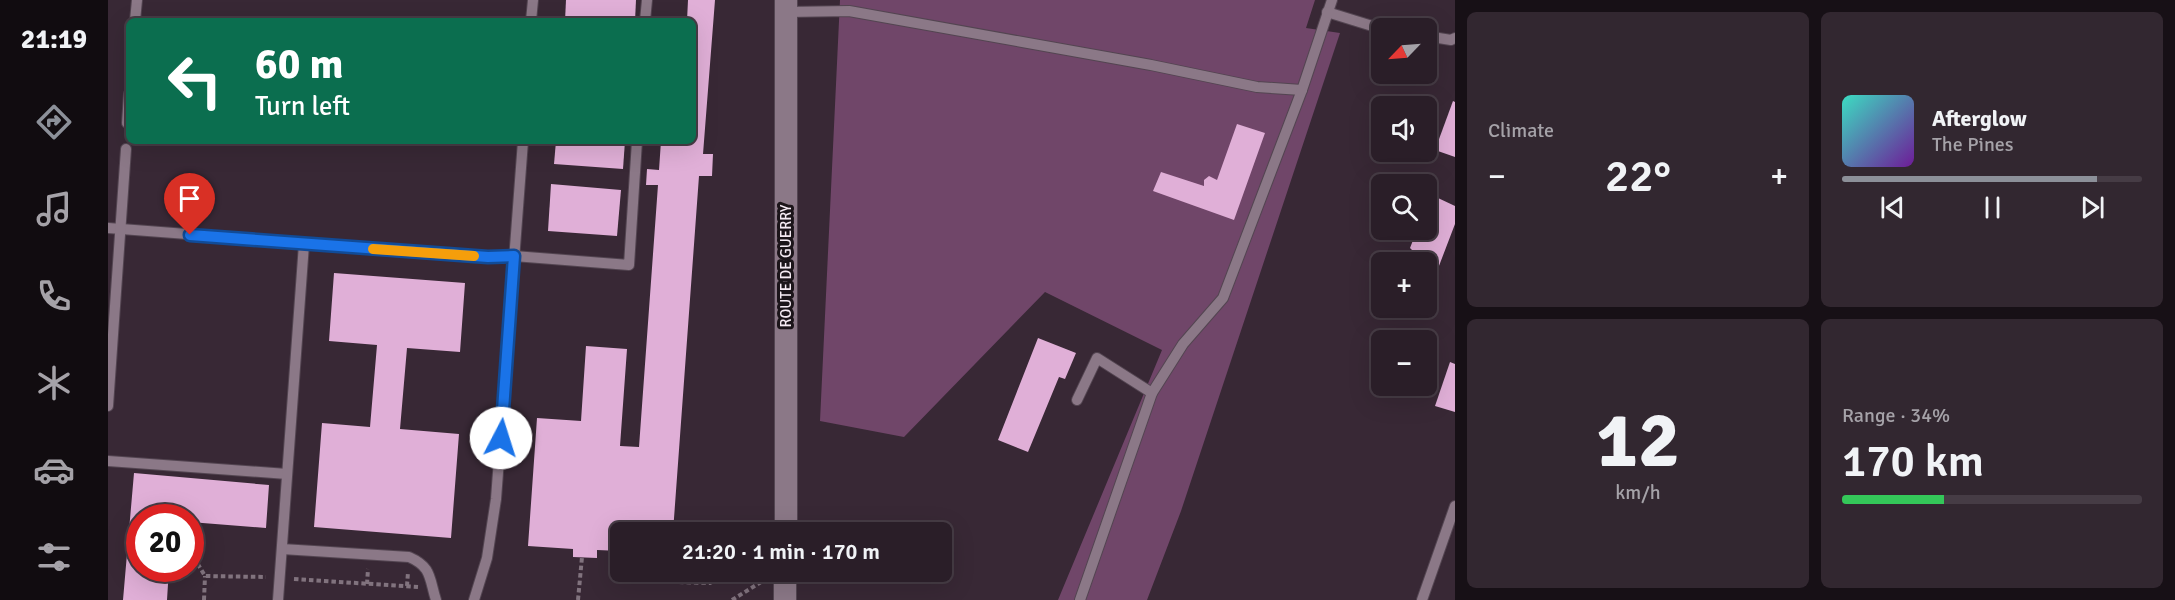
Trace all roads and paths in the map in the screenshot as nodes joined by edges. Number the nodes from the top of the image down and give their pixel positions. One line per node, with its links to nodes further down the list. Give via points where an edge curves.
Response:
1 (137, 0): 7 (lane)
2 (533, 0): 8 (lane)
3 (647, 0): 9 (lane)
4 (1332, 0): 6 (lane)
5 (786, 6): 13 (lane, via 849,10 1257,87); 27 (street, ROUTE DE GUERRY)
6 (1327, 12): 10 (lane); 13 (lane)
7 (135, 18)
8 (531, 18)
9 (645, 18)
10 (1371, 26)
11 (1437, 38): 12 (lane)
12 (1455, 39)
13 (1302, 90): 21 (lane, via 1222,298 1183,344)
14 (523, 144): 20 (lane)
15 (637, 144): 20 (lane, via 629,265)
16 (126, 149): 18 (lane)
17 (108, 228): 18 (lane)
18 (121, 229): 19 (lane); 23 (lane)
19 (304, 244): 20 (lane); 25 (lane)
20 (514, 256): 42 (lane, via 496,499 487,558)
21 (1152, 393): 22 (lane, via 1097,358); 46 (lane)
22 (1077, 400)
23 (108, 406)
24 (108, 461): 25 (lane)
25 (287, 474): 29 (lane)
26 (1455, 506): 28 (lane)
27 (786, 522)
28 (1450, 537): 47 (lane)
29 (282, 549): 33 (lane); 41 (lane, via 409,557 427,570)
30 (582, 557): 43 (path)
31 (204, 573): 32 (path)
32 (206, 576): 33 (path); 39 (path)
33 (280, 578): 38 (path, via 407,586 421,588); 40 (lane)
34 (664, 582): 35 (path)
35 (714, 582)
36 (761, 582): 44 (path)
37 (785, 582): 45 (street)
38 (423, 594)
39 (204, 600)
40 (278, 600)
41 (436, 600)
42 (474, 600)
43 (578, 600)
44 (732, 600)
45 (785, 600)
46 (1080, 600)
47 (1422, 600)

